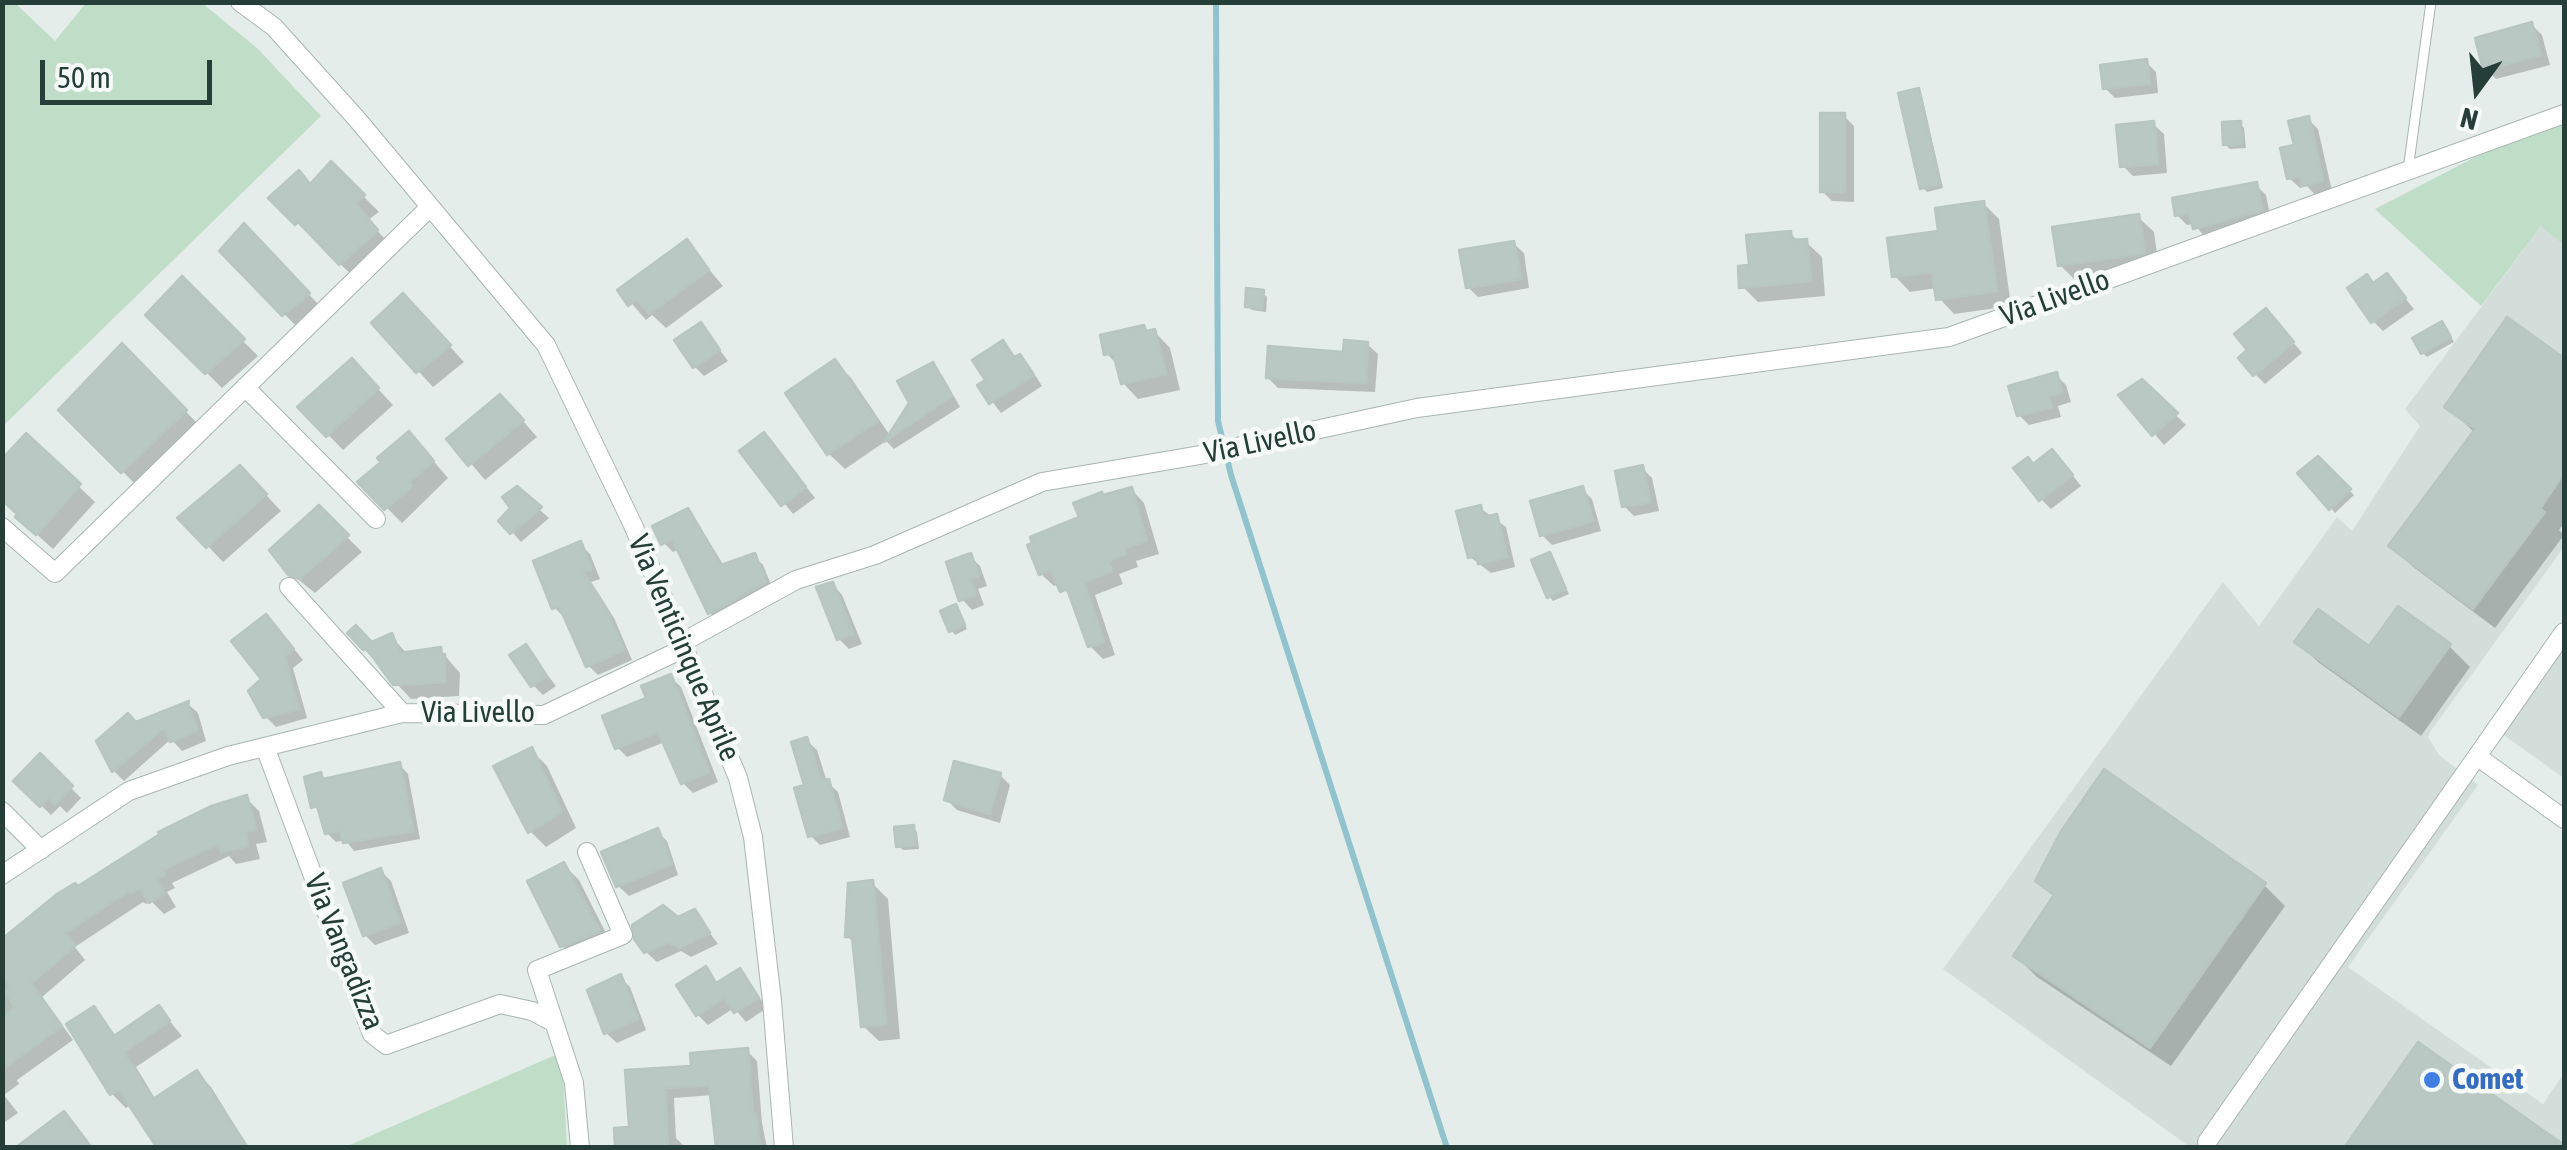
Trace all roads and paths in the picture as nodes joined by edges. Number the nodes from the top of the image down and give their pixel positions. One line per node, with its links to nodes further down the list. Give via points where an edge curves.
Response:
1 (240, 2): 5 (street, Via Venticinque Aprile, via 286,40)
2 (2431, 2): 4 (lane)
3 (2564, 114): 4 (street, Via Livello)
4 (2408, 170): 11 (street, Via Livello, via 1948,337 1417,408 1042,482 875,555 796,580)
5 (428, 208): 6 (street); 11 (street, Via Venticinque Aprile, via 546,345)
6 (245, 387): 7 (street); 8 (street, via 55,573)
7 (376, 518)
8 (2, 527)
9 (290, 588): 12 (street)
10 (2564, 632): 14 (street)
11 (682, 642): 12 (street, Via Livello, via 674,653 544,715); 23 (street, Via Venticinque Aprile, via 738,778 753,838)
12 (402, 713): 13 (street, Via Livello)
13 (265, 746): 17 (street, Via Livello, via 129,791); 20 (street, Via Vangadizza, via 372,1034 386,1044 500,1004)
14 (2478, 757): 16 (street); 21 (street)
15 (2, 811): 17 (street)
16 (2564, 819)
17 (40, 850): 19 (street, Via Livello)
18 (586, 852): 20 (street, via 623,935 537,970)
19 (2, 875)
20 (553, 1022): 22 (street, via 574,1083)
21 (2207, 1142)
22 (580, 1148)
23 (784, 1148)

